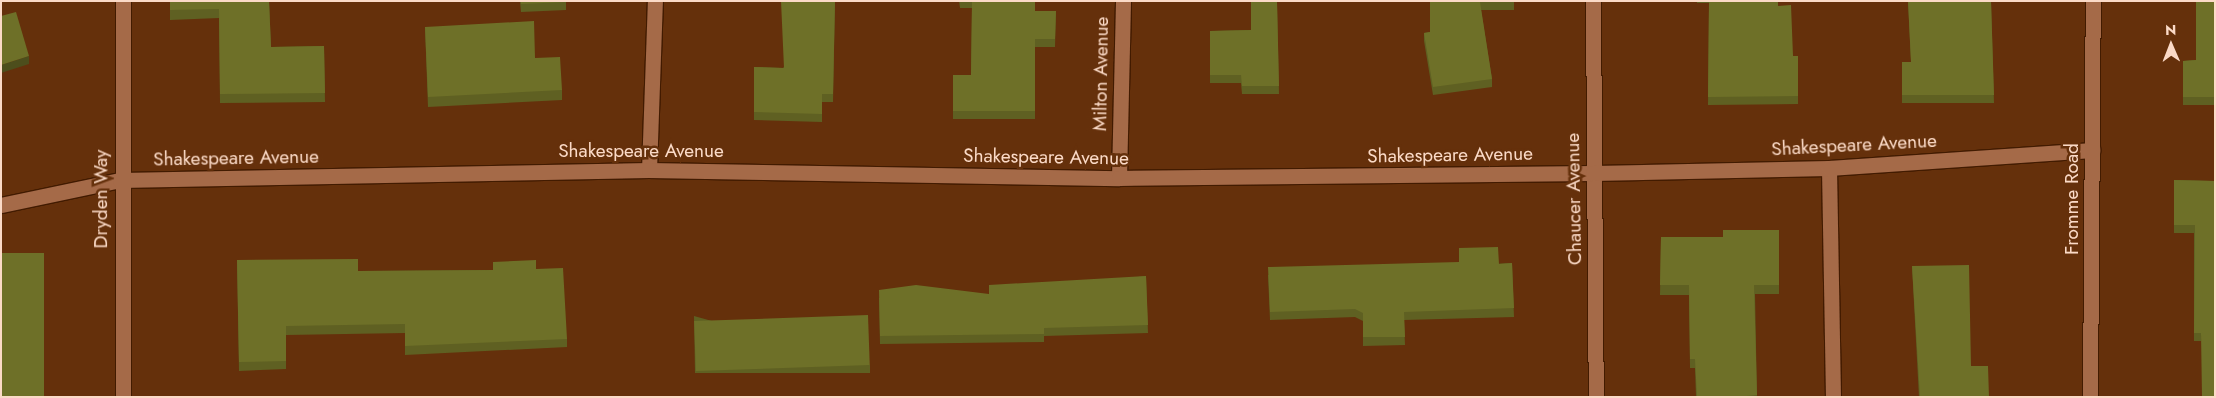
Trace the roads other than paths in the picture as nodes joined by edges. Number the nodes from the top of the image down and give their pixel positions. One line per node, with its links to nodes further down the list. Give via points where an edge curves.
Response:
1 (123, 1): 11 (street, Dryden Way)
2 (655, 1): 8 (street)
3 (1123, 1): 10 (street, Milton Avenue)
4 (1593, 1): 9 (street, Chaucer Avenue)
5 (2093, 1): 6 (street, Fromme Road)
6 (2092, 150): 7 (street, Shakespeare Avenue); 16 (street, Fromme Road)
7 (1829, 168): 9 (street, Shakespeare Avenue); 15 (street)
8 (650, 170): 10 (street, Shakespeare Avenue); 11 (street, Shakespeare Avenue)
9 (1593, 173): 10 (street, Shakespeare Avenue); 14 (street, Chaucer Avenue)
10 (1119, 178)
11 (120, 180): 12 (street, Shakespeare Avenue); 13 (street, Dryden Way)
12 (1, 205)
13 (123, 397)
14 (1596, 397)
15 (1833, 397)
16 (2090, 397)

